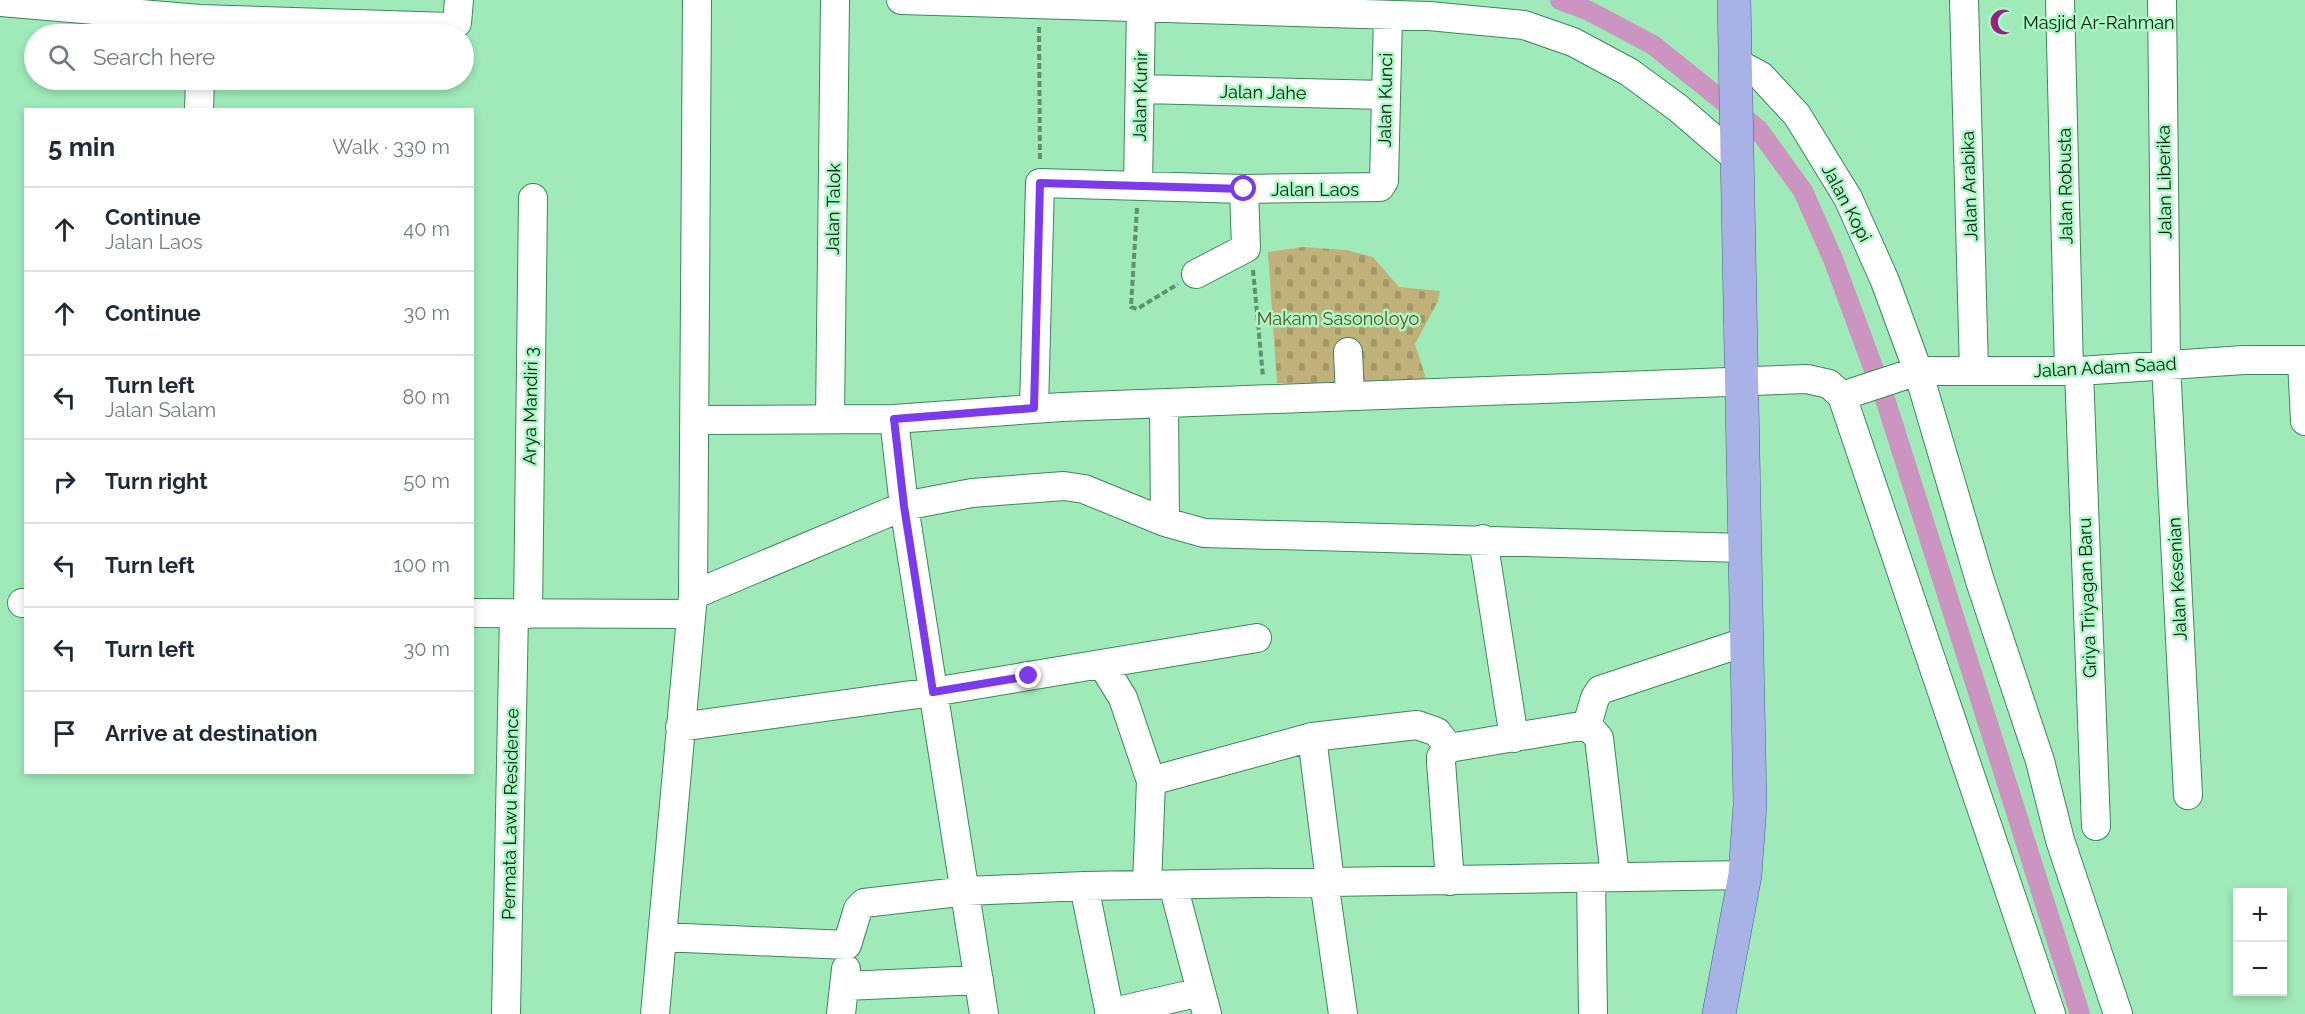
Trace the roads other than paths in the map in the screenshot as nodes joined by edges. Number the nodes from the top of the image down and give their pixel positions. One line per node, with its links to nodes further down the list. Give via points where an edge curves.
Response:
1 (459, 0): 17 (street)
2 (697, 0): 42 (street)
3 (835, 0): 40 (street, Jalan Talok)
4 (901, 0): 11 (street)
5 (1734, 0): 18 (main road)
6 (1964, 0): 32 (street, Jalan Arabika)
7 (2060, 0): 33 (street, Jalan Robusta)
8 (2162, 0): 31 (street, Jalan Liberika)
9 (0, 2): 10 (street)
10 (65, 4): 14 (street)
11 (1141, 6): 13 (street); 19 (street, Jalan Kunir)
12 (276, 10): 15 (street); 16 (street)
13 (1388, 16): 21 (street, Jalan Kunci); 23 (street, via 1524,25 1573,42 1629,72)
14 (182, 24)
15 (213, 24)
16 (419, 24)
17 (455, 24)
18 (1735, 65): 23 (main road); 34 (street, Jalan Kopi, via 1761,76 1797,115 1848,198 1886,281)
19 (1142, 89): 21 (street, Jalan Jahe); 25 (street, Jalan Kunir)
20 (200, 90): 22 (street)
21 (1385, 95): 24 (street, Jalan Kunci)
22 (199, 108)
23 (1735, 149): 35 (main road)
24 (1383, 184): 26 (street, Jalan Laos, via 1375,189)
25 (1138, 186): 26 (street, Jalan Laos); 39 (street, Jalan Laos, via 1040,183)
26 (1244, 189): 28 (street, via 1246,248)
27 (533, 198): 50 (street, Arya Mandiri 3)
28 (1196, 274)
29 (1348, 352): 37 (street)
30 (2304, 360): 31 (street, Jalan Adam Saad); 43 (street)
31 (2166, 364): 33 (street, Jalan Adam Saad); 61 (street, Jalan Kesenian)
32 (1974, 371): 33 (street, Jalan Adam Saad); 34 (street, Jalan Adam Saad)
33 (2074, 371): 62 (street, Griya Triyagan Baru)
34 (1912, 373): 36 (street, Jalan Adam Saad); 84 (street, Jalan Kopi, via 2040,760 2060,840)
35 (1742, 381): 36 (street, via 1807,379 1829,384); 37 (street); 47 (main road)
36 (1847, 395): 83 (street)
37 (1350, 396): 38 (street)
38 (1164, 404): 39 (street); 45 (street)
39 (1034, 408): 41 (street)
40 (830, 419): 41 (street); 42 (street)
41 (894, 419): 44 (street)
42 (696, 420): 48 (street)
43 (2305, 421)
44 (904, 506): 45 (street, via 972,494 1064,486 1084,489); 48 (street); 54 (street)
45 (1165, 522): 46 (street, via 1194,531 1229,535)
46 (1483, 539): 47 (street); 58 (street)
47 (1743, 548): 52 (main road)
48 (691, 605): 50 (street); 56 (street)
49 (474, 613): 50 (street)
50 (521, 614): 75 (street, Permata Lawu Residence)
51 (1257, 638): 53 (street)
52 (1748, 641): 55 (street, via 1600,690); 63 (main road, via 1750,805)
53 (1102, 664): 54 (street); 60 (street, via 1123,698)
54 (933, 692): 56 (street); 69 (street)
55 (1587, 725): 58 (street); 64 (street, via 1599,738)
56 (680, 728): 70 (street)
57 (1312, 737): 59 (street, via 1417,725 1437,732); 60 (street); 65 (street)
58 (1514, 738): 59 (street)
59 (1449, 748): 66 (street, via 1441,762)
60 (1151, 781): 67 (street)
61 (2188, 795)
62 (2096, 826)
63 (1745, 874): 64 (street); 82 (main road)
64 (1603, 877): 66 (street); 81 (street)
65 (1330, 881): 66 (street); 67 (street); 80 (street, via 1326,895)
66 (1450, 881)
67 (1160, 885): 68 (street); 74 (street)
68 (1084, 886): 69 (street); 79 (street)
69 (967, 891): 71 (street, via 864,903 858,909); 72 (street)
70 (662, 937): 71 (street); 76 (street)
71 (847, 945): 73 (street)
72 (979, 980): 73 (street); 78 (street)
73 (845, 986): 77 (street)
74 (1204, 1003): 79 (street)
75 (506, 1014)
76 (655, 1014)
77 (840, 1014)
78 (984, 1014)
79 (1110, 1014)
80 (1343, 1014)
81 (1593, 1014)
82 (1719, 1014)
83 (2051, 1014)
84 (2118, 1014)

